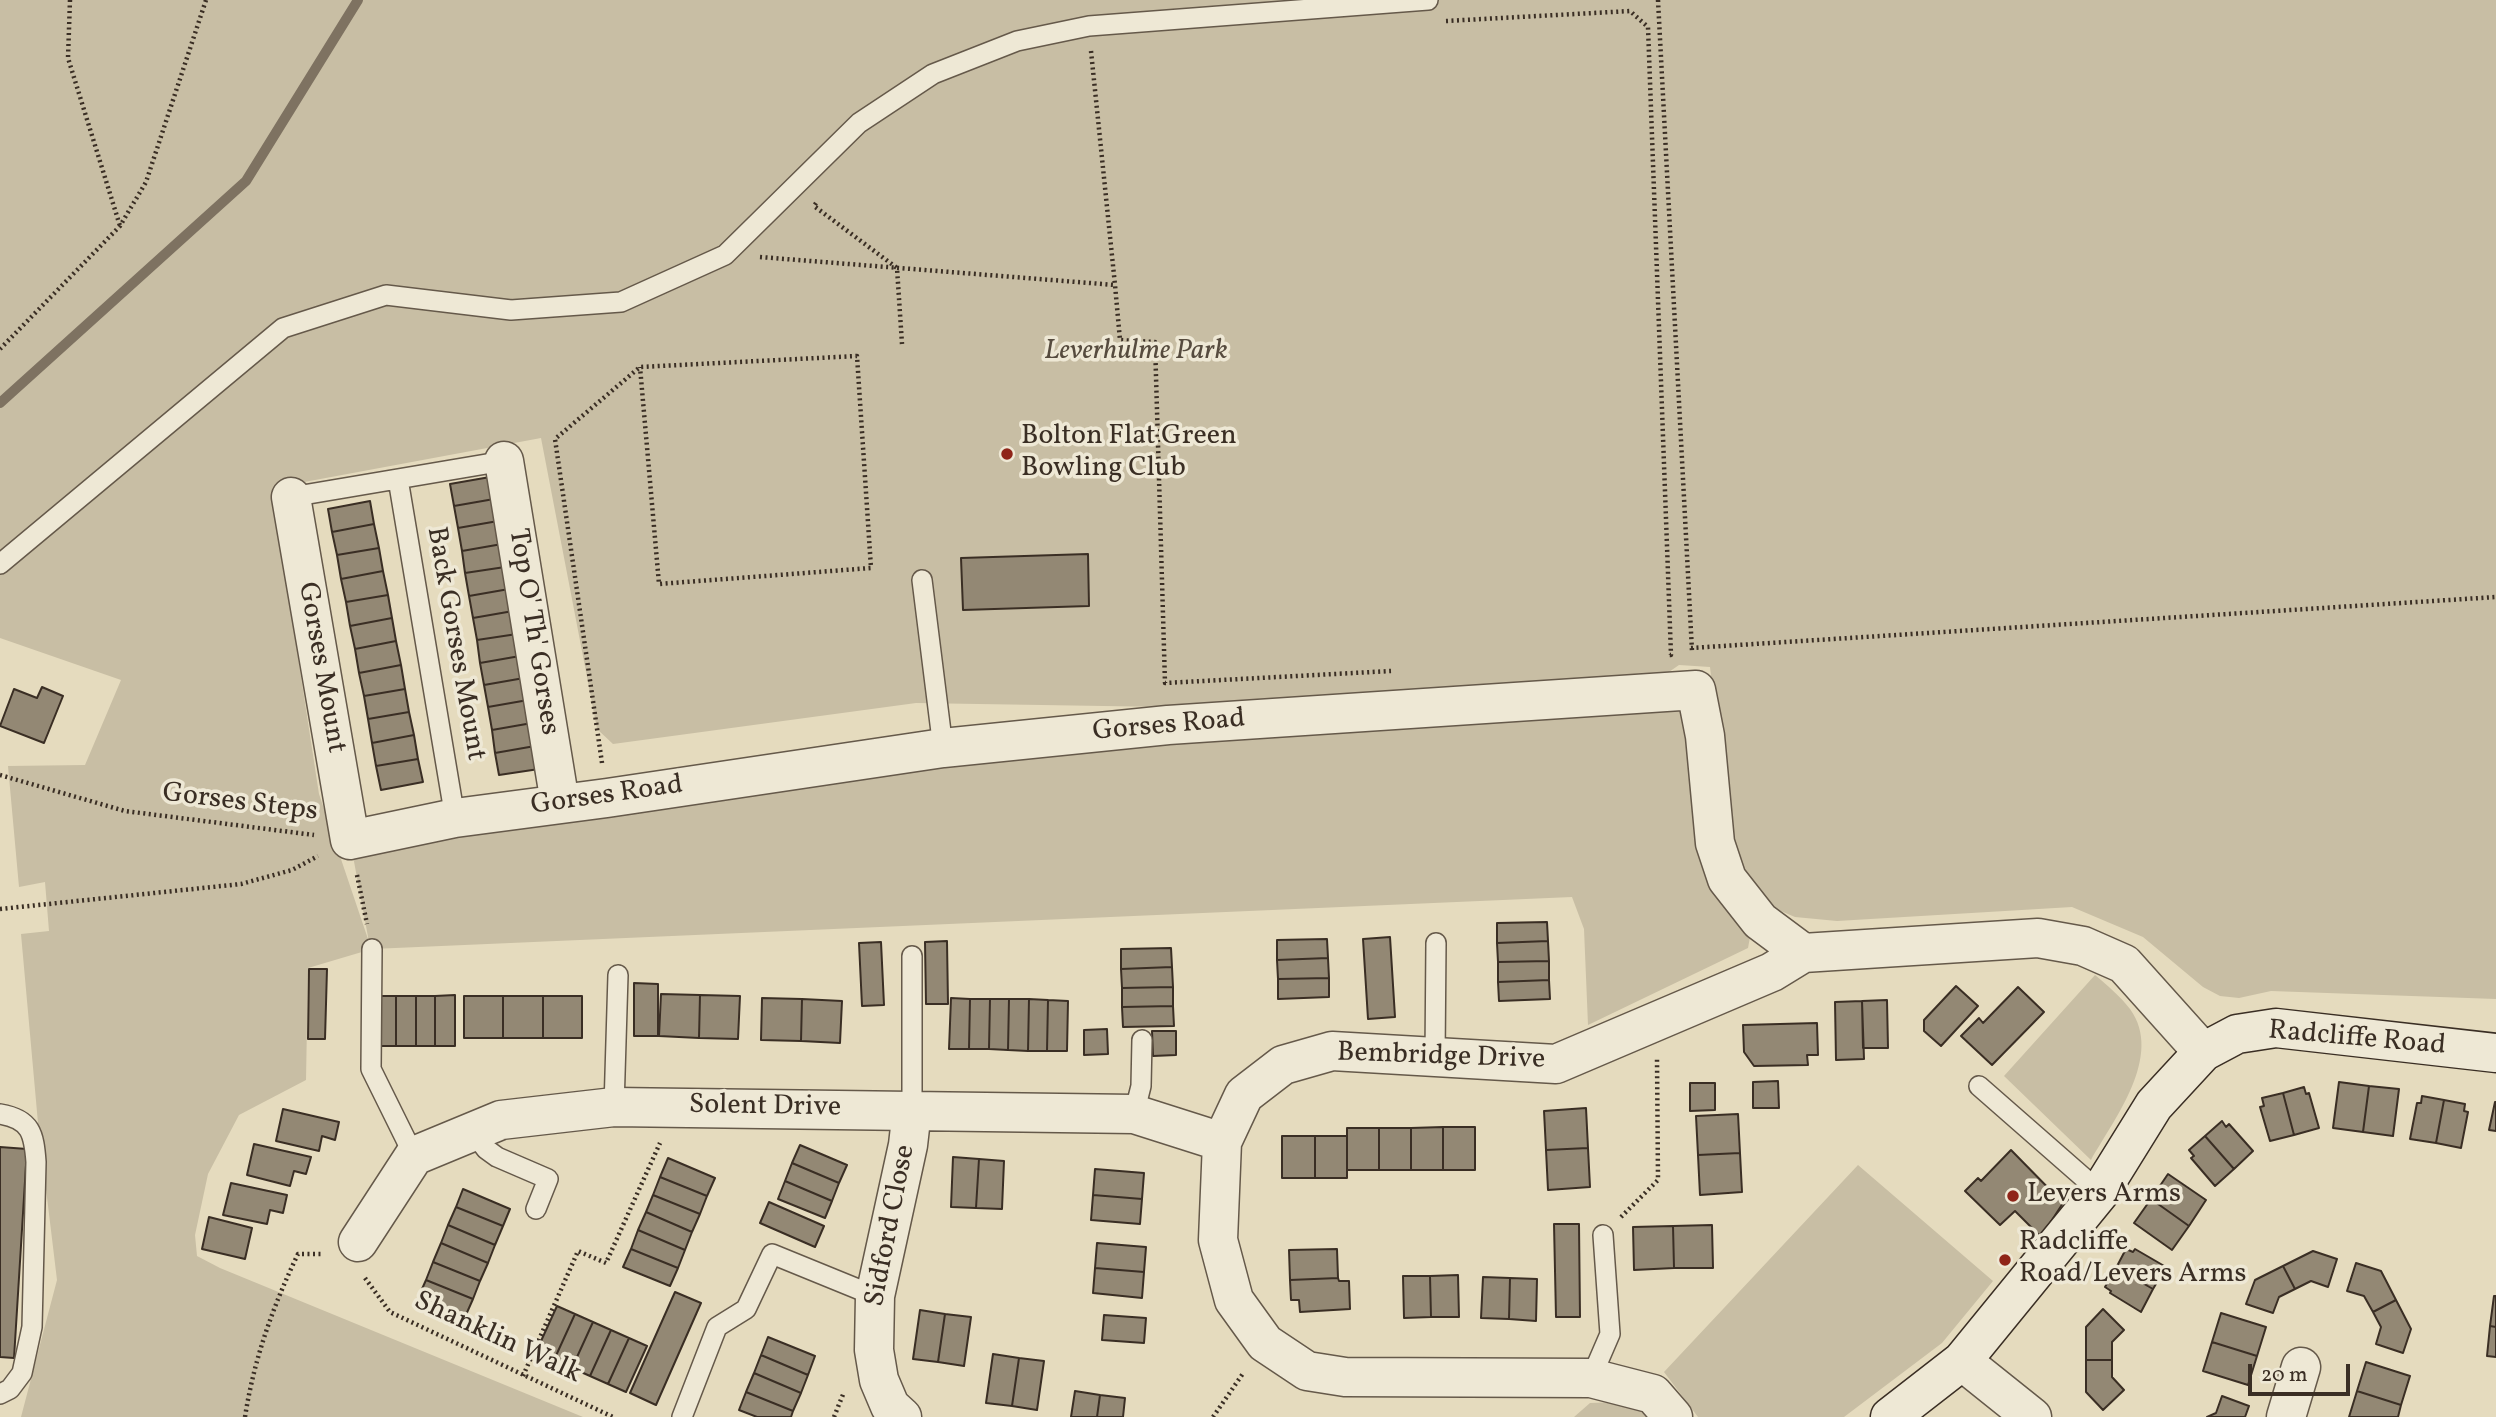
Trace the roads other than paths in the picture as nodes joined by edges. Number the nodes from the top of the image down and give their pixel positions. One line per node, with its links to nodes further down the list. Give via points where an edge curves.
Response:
1 (1428, 0): 5 (lane, via 1089,26 1017,41 933,74 859,124 724,255 621,302 511,310 386,295 283,328)
2 (504, 460): 3 (lane); 8 (street, Top O' Th' Gorses)
3 (398, 479): 4 (lane); 9 (lane, Back Gorses Mount)
4 (291, 497): 10 (street, Gorses Mount)
5 (0, 564)
6 (922, 580): 7 (lane)
7 (943, 748): 8 (street, Gorses Road); 13 (street, Gorses Road, via 1168,726 1696,690 1715,844 1727,879 1760,921)
8 (560, 803): 9 (street, Gorses Road)
9 (455, 818): 10 (street, Gorses Road)
10 (350, 839)
11 (1436, 943): 19 (lane)
12 (372, 949): 27 (lane, via 371,1069)
13 (1803, 953): 17 (street, Bembridge Drive, via 2038,938 2083,946 2124,964); 19 (street, Bembridge Drive, via 1772,972 1556,1064)
14 (912, 956): 22 (lane)
15 (618, 975): 21 (lane)
16 (1142, 1040): 24 (lane, via 1141,1086)
17 (2203, 1052): 18 (street, Radcliffe Road, via 2237,1034 2276,1028); 28 (street, Radcliffe Road, via 2154,1105)
18 (2496, 1053)
19 (1435, 1057): 26 (street, Bembridge Drive, via 1332,1051 1283,1065 1244,1095)
20 (1979, 1086): 28 (lane)
21 (614, 1107): 22 (street, Solent Drive); 25 (street, Solent Drive, via 501,1120)
22 (912, 1110): 24 (street, Solent Drive); 32 (street, Sidford Close)
23 (0, 1114): 36 (lane, via 17,1118 28,1127 36,1162 32,1327 22,1373)
24 (1134, 1114): 26 (street, Solent Drive)
25 (473, 1132): 27 (street, Solent Drive); 29 (lane, via 497,1157 548,1179)
26 (1222, 1142): 35 (street, Bembridge Drive, via 1218,1240 1234,1300 1265,1343 1307,1371 1345,1377)
27 (414, 1156): 31 (street)
28 (2100, 1192): 33 (street, Radcliffe Road)
29 (536, 1209)
30 (1603, 1235): 35 (lane, via 1610,1334)
31 (353, 1248)
32 (874, 1296): 38 (lane, via 772,1254 746,1309 718,1327); 39 (street, Sidford Close, via 878,1380 890,1406)
33 (1962, 1362): 40 (street, Radcliffe Road); 41 (street)
34 (2301, 1367): 42 (street)
35 (1591, 1378): 37 (street, Bembridge Drive)
36 (0, 1394)
37 (1663, 1406)
38 (682, 1416)
39 (902, 1417)
40 (1890, 1417)
41 (2032, 1417)
42 (2286, 1417)

